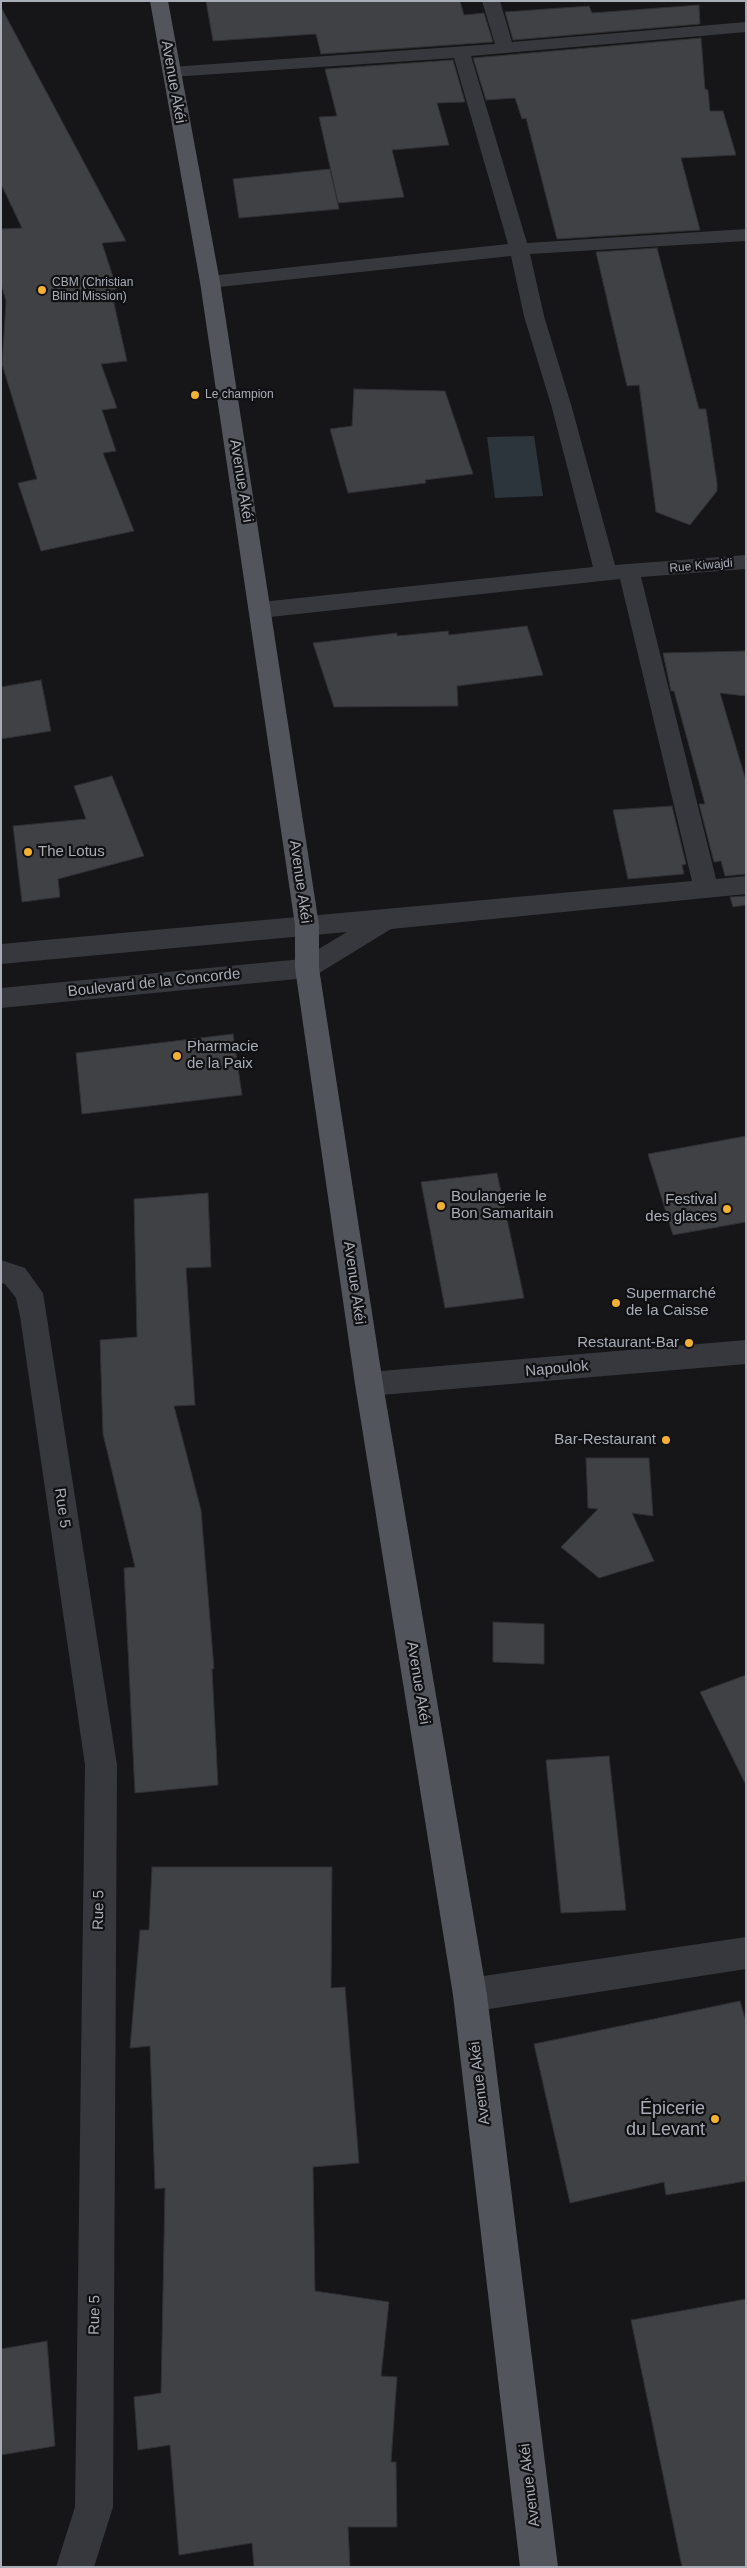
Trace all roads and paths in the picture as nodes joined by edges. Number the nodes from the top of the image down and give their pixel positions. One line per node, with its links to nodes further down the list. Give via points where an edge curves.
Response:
1 (158, 1): 6 (main road, Avenue Akéi)
2 (491, 1): 4 (street)
3 (746, 27): 4 (street)
4 (505, 47): 5 (street)
5 (460, 52): 6 (street); 8 (street)
6 (171, 72): 9 (main road, Avenue Akéi)
7 (746, 235): 8 (street)
8 (519, 250): 9 (street); 12 (street, via 534,316)
9 (210, 282): 13 (main road, Avenue Akéi)
10 (746, 562): 11 (street, Rue Kiwajdi)
11 (629, 572): 12 (street, Rue Kiwajdi); 15 (street)
12 (606, 573): 13 (street, Rue Kiwajdi)
13 (261, 610): 17 (main road, Avenue Akéi)
14 (746, 885): 15 (street)
15 (706, 887): 16 (street)
16 (387, 920): 17 (street); 19 (street)
17 (307, 925): 18 (street); 19 (main road, Avenue Akéi)
18 (1, 954)
19 (307, 968): 20 (street, Boulevard de la Concorde); 23 (main road, Avenue Akéi)
20 (1, 998)
21 (1, 1270): 26 (street, Rue 5, via 15,1276 29,1292 34,1316 101,1765 94,2507)
22 (746, 1352): 23 (street, Napoulok)
23 (369, 1384): 25 (main road, Avenue Akéi)
24 (746, 1953): 25 (street)
25 (470, 1995): 27 (main road, Avenue Akéi)
26 (75, 2567)
27 (540, 2567)

